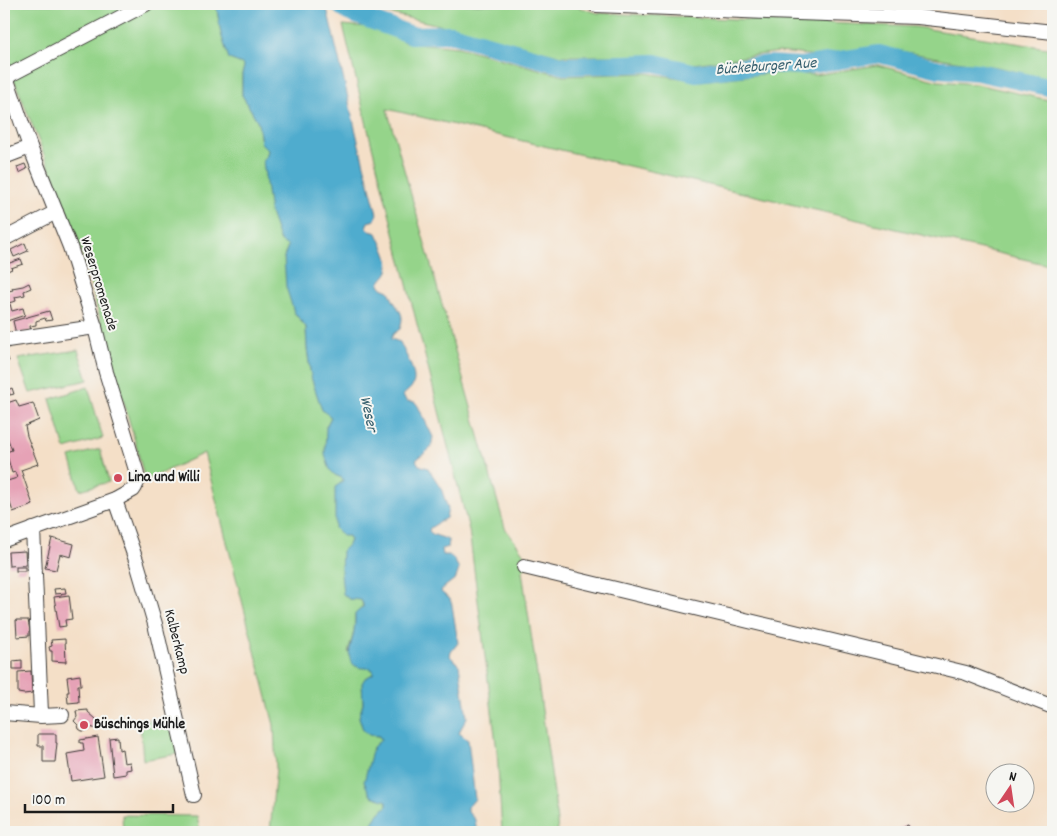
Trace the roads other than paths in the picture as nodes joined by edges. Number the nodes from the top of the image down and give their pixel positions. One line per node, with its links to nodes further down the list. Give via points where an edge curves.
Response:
1 (146, 4): 4 (street)
2 (593, 4): 3 (street, via 918,17)
3 (1053, 32)
4 (4, 75): 5 (street, Weserpromenade)
5 (30, 147): 6 (street); 7 (street, Weserpromenade)
6 (4, 157)
7 (56, 212): 8 (street); 9 (street, Weserpromenade)
8 (4, 239)
9 (95, 327): 10 (street); 11 (street, Weserpromenade, via 138,480 133,490)
10 (5, 337)
11 (115, 500): 12 (street, Weserpromenade); 19 (street, Kalberkamp, via 155,624)
12 (33, 530): 13 (street, Weserpromenade); 17 (street)
13 (4, 540)
14 (524, 567): 15 (street, via 966,673)
15 (1053, 707)
16 (4, 713): 18 (street)
17 (41, 713)
18 (62, 715)
19 (194, 794)

